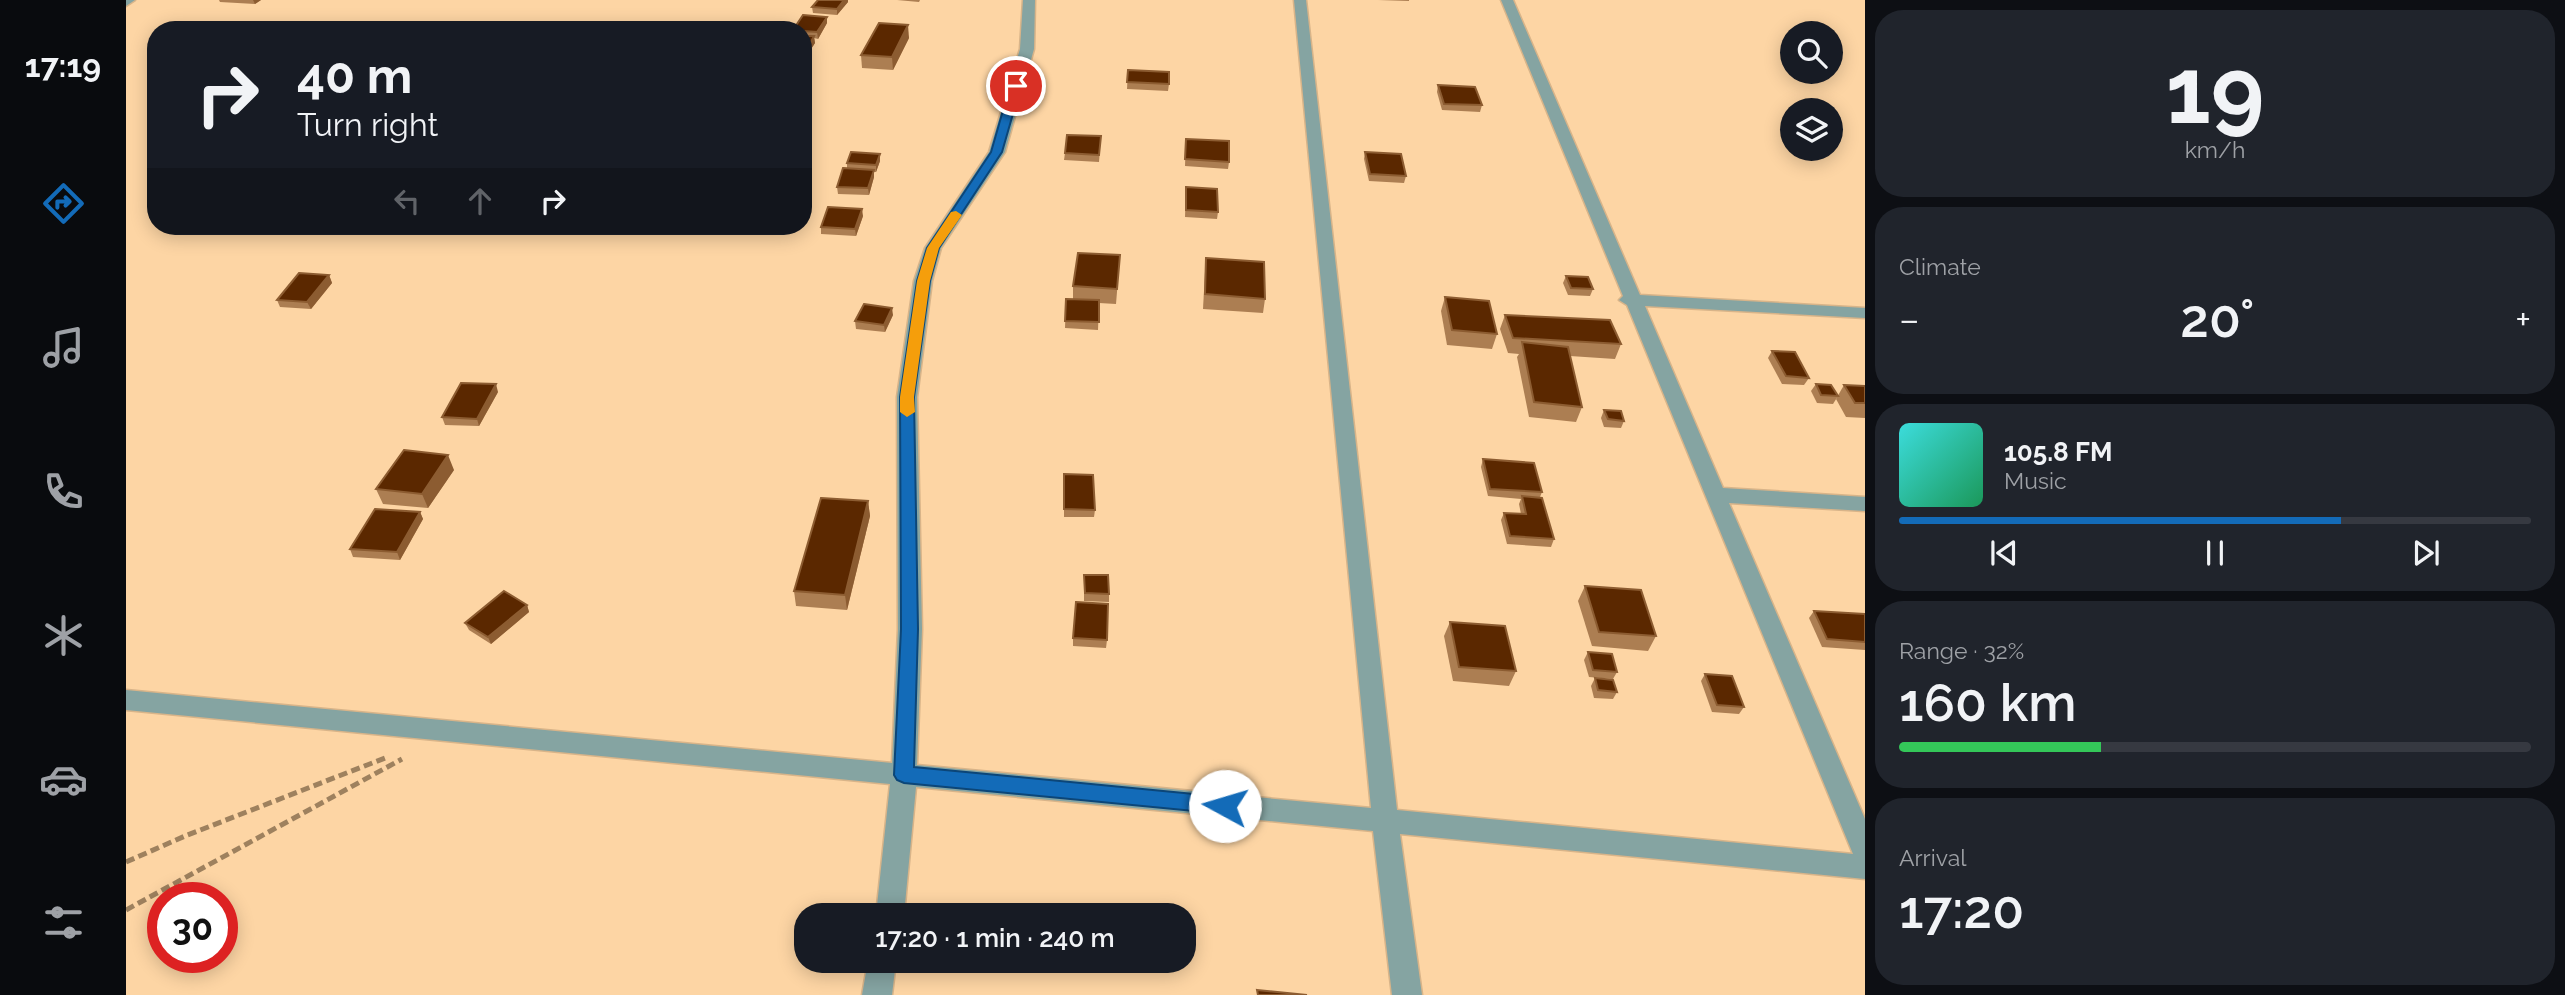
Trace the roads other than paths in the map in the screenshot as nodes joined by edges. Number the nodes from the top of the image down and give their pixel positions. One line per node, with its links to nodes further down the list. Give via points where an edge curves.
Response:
1 (1029, 0): 9 (street, via 1027,48 997,152 933,248 923,281 907,397 910,629)
2 (1300, 0): 10 (street)
3 (1507, 0): 4 (street)
4 (1631, 300): 5 (street); 6 (street)
5 (1865, 313)
6 (1716, 495): 7 (street); 11 (street)
7 (1865, 504)
8 (126, 700): 9 (street)
9 (904, 775): 10 (street); 13 (street)
10 (1385, 821): 12 (street); 16 (street)
11 (1865, 850)
12 (1865, 867)
13 (891, 903)
14 (880, 973): 15 (street)
15 (877, 995)
16 (1407, 995)

